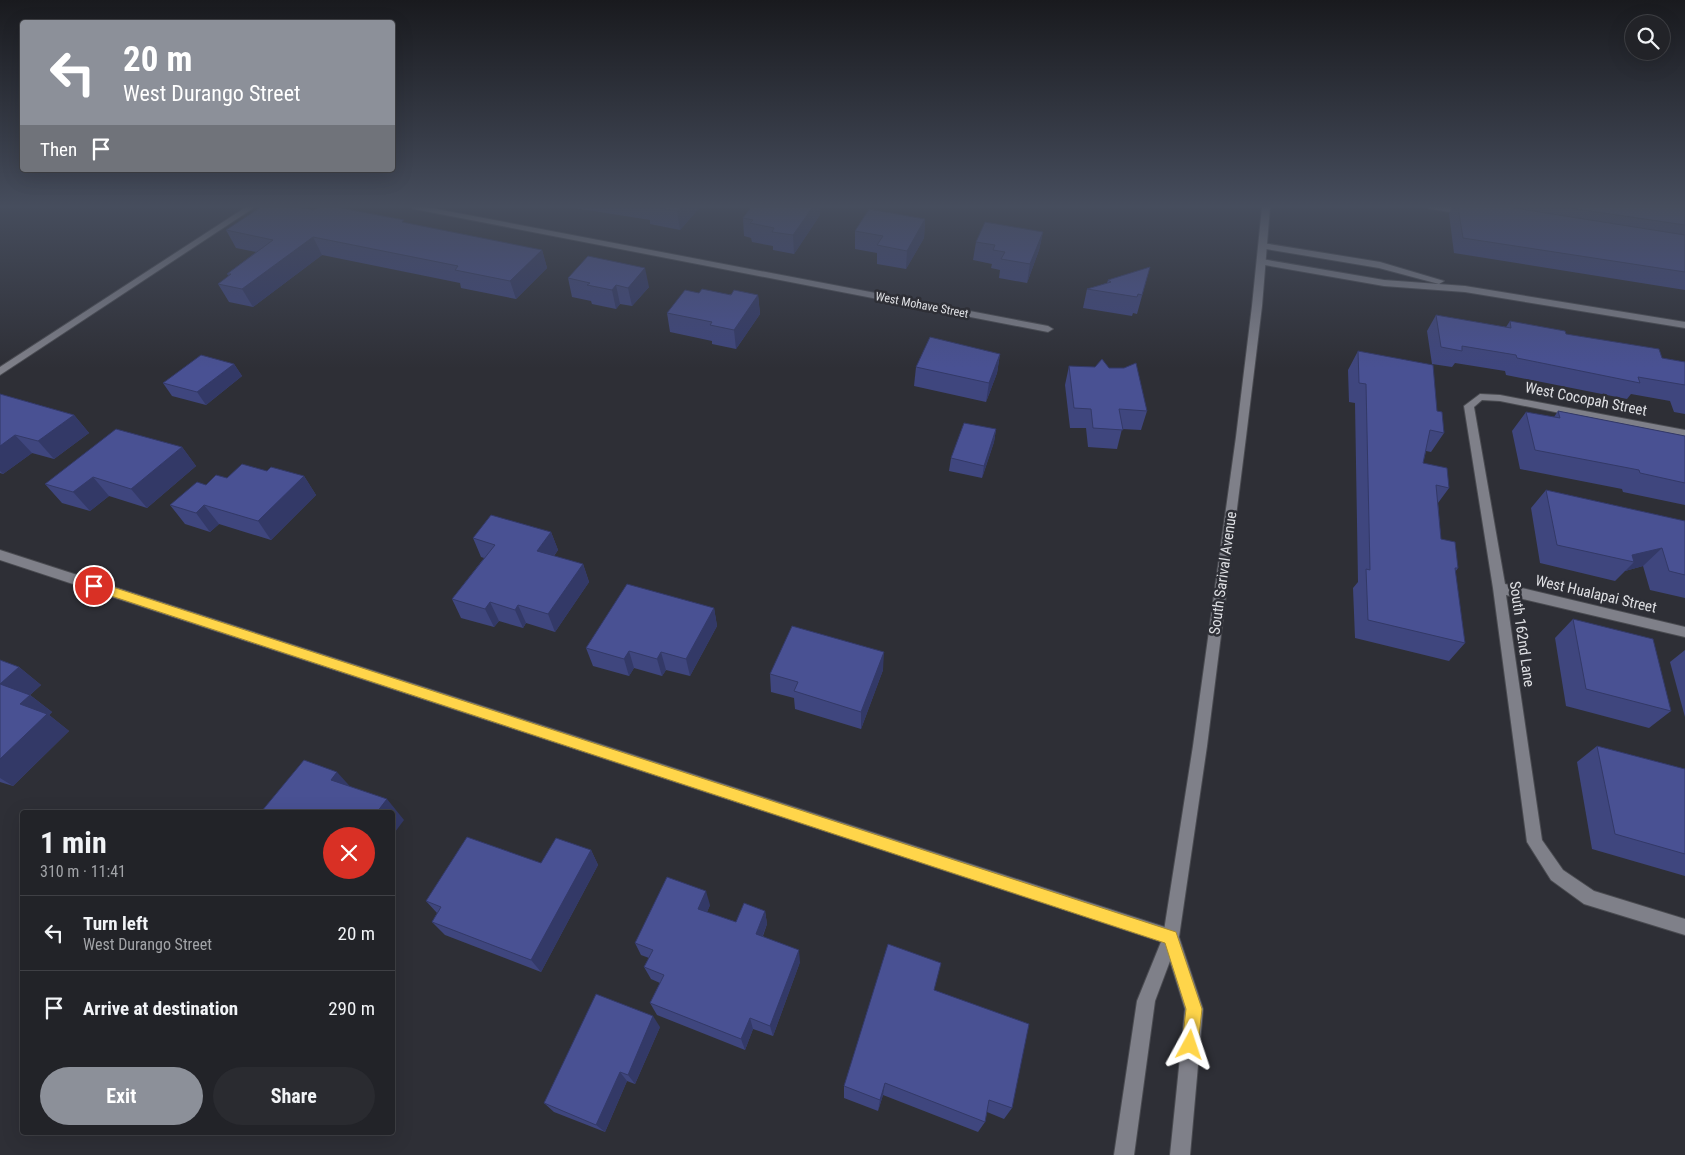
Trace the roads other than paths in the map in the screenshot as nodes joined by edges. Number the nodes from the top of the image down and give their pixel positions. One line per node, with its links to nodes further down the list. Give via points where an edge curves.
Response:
1 (169, 261): 8 (street)
2 (694, 261): 7 (street, West Mohave Street)
3 (1355, 261): 5 (street)
4 (1262, 262): 5 (street, via 1384,283); 15 (street, South Sarival Avenue, via 1203,727)
5 (1465, 288): 6 (street)
6 (1685, 325)
7 (1048, 329)
8 (0, 372)
9 (1480, 398): 10 (street, West Cocopah Street, via 1500,398); 12 (street, South 162nd Lane, via 1469,406)
10 (1685, 434)
11 (0, 555): 15 (street)
12 (1499, 588): 13 (street, West Hualapai Street); 14 (street, South 162nd Lane, via 1535,842 1557,875 1590,898)
13 (1685, 632)
14 (1685, 927)
15 (1170, 937): 16 (street, South Sarival Avenue, via 1146,1000); 17 (street, South Sarival Avenue, via 1194,1009)
16 (1124, 1155)
17 (1180, 1155)

